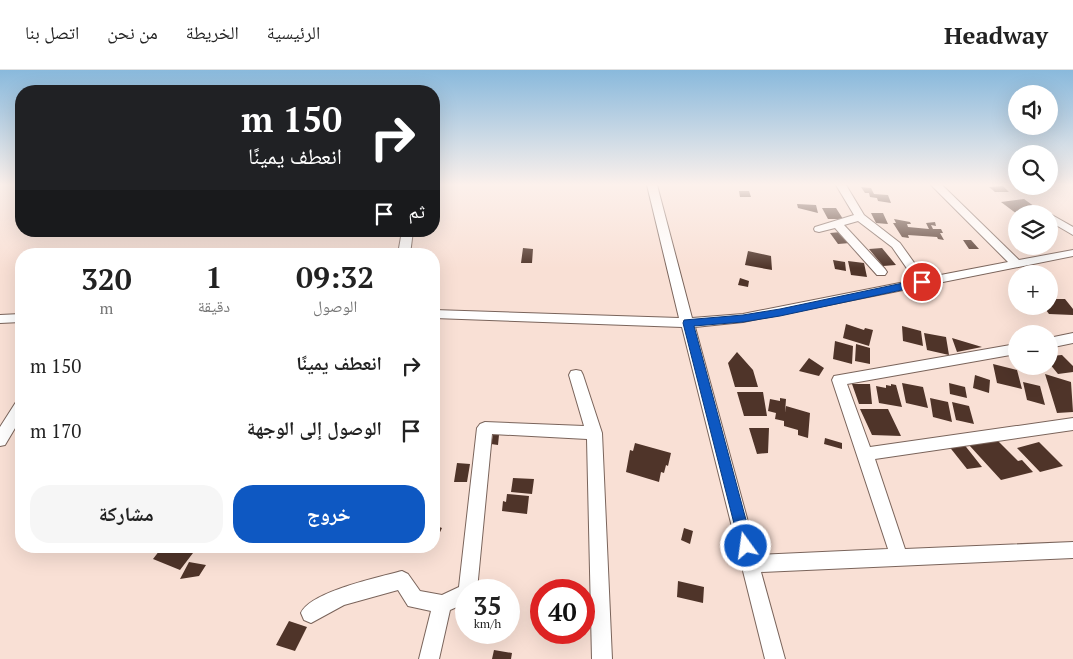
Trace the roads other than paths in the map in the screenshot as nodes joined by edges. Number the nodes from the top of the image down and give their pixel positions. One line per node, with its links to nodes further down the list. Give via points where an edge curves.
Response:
1 (659, 212): 16 (street)
2 (857, 212): 4 (street)
3 (963, 212): 10 (street)
4 (860, 218): 6 (street); 12 (street, via 896,245)
5 (1058, 222): 8 (street)
6 (837, 224): 7 (street); 11 (street)
7 (819, 229)
8 (1073, 232)
9 (1073, 253): 10 (street)
10 (1015, 263): 12 (street)
11 (881, 272)
12 (922, 282): 16 (street, via 780,312)
13 (440, 314): 16 (street)
14 (15, 318): 15 (street)
15 (0, 319)
16 (688, 323): 28 (street)
17 (1073, 338): 18 (street)
18 (1058, 341)
19 (1008, 350): 25 (street, via 838,380)
20 (576, 375): 23 (street)
21 (15, 416): 24 (street)
22 (1073, 424): 25 (street)
23 (594, 433): 29 (street, via 485,428); 34 (street)
24 (0, 440)
25 (865, 454): 27 (street)
26 (1073, 550): 27 (street)
27 (899, 557): 28 (street)
28 (751, 564): 35 (street)
29 (468, 579)
30 (455, 598): 31 (street)
31 (442, 604): 32 (street, via 415,600 402,580 341,597); 33 (street)
32 (311, 613)
33 (429, 659)
34 (602, 659)
35 (775, 659)

